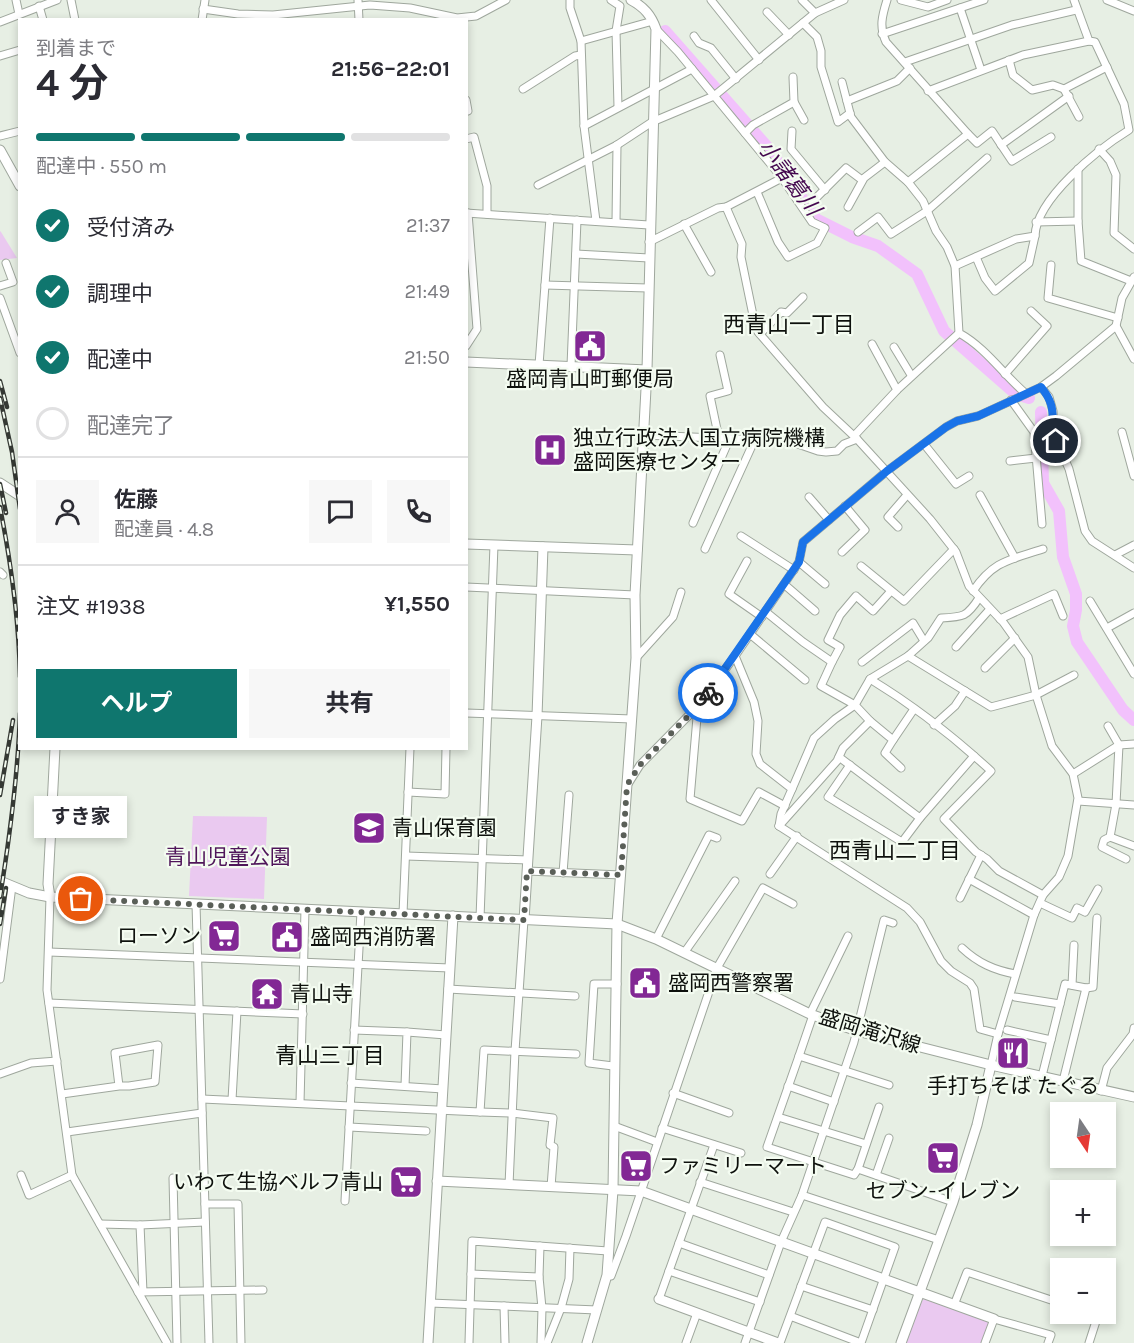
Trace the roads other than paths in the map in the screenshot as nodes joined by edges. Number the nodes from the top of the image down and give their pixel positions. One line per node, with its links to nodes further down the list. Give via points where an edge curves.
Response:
1 (16, 0): 27 (street)
2 (57, 0): 20 (street)
3 (71, 0): 30 (street)
4 (205, 0): 22 (street)
5 (506, 0): 34 (street, via 476,16)
6 (570, 0): 43 (street)
7 (611, 0): 38 (street, via 620,6)
8 (631, 0): 37 (street, via 650,15)
9 (711, 0): 48 (street)
10 (802, 0): 26 (street)
11 (844, 0): 26 (street)
12 (887, 0): 39 (street)
13 (901, 0): 17 (street, via 928,8)
14 (984, 0): 21 (street)
15 (1074, 0): 23 (street)
16 (1107, 0): 24 (street)
17 (943, 1)
18 (370, 2): 19 (street); 33 (street)
19 (358, 3): 28 (street); 32 (street)
20 (39, 6): 27 (street); 29 (street)
21 (960, 8): 39 (street); 42 (street)
22 (203, 9): 28 (street); 31 (street)
23 (1076, 10): 42 (street); 44 (street)
24 (1134, 11)
25 (767, 12): 40 (street)
26 (815, 13): 36 (street)
27 (19, 14): 35 (street)
28 (273, 17)
29 (42, 18)
30 (75, 18)
31 (202, 18)
32 (359, 18)
33 (453, 18)
34 (463, 18)
35 (0, 22)
36 (804, 23): 40 (street); 66 (street, via 817,37 837,122)
37 (654, 25): 38 (street); 52 (street); 57 (street)
38 (616, 32): 43 (street); 65 (street)
39 (882, 34): 50 (street)
40 (789, 35): 48 (street)
41 (694, 36): 55 (street, via 711,48)
42 (971, 39): 50 (street); 53 (street)
43 (581, 41): 46 (street)
44 (1089, 41): 49 (street); 51 (street, via 1095,42)
45 (18, 51): 47 (street)
46 (581, 55): 59 (street); 70 (street)
47 (0, 56)
48 (759, 60): 55 (street)
49 (1009, 60): 53 (street); 58 (street, via 1013,75 1032,90 1053,85)
50 (907, 65): 60 (street); 63 (street, via 897,81)
51 (1107, 67): 58 (street); 80 (street, via 1124,104 1129,130)
52 (692, 69): 57 (street); 61 (street)
53 (981, 70): 60 (street)
54 (793, 77): 64 (street)
55 (736, 79): 61 (street)
56 (842, 82): 63 (street)
57 (654, 89): 65 (street); 69 (street)
58 (1064, 89): 62 (street)
59 (523, 90)
60 (928, 91): 74 (street)
61 (718, 93): 69 (street); 71 (street)
62 (1069, 96): 67 (street); 79 (street)
63 (847, 101): 66 (street)
64 (794, 102): 68 (street); 71 (street)
65 (618, 107): 70 (street)
66 (850, 113): 84 (street)
67 (1079, 117)
68 (804, 120)
69 (652, 122): 78 (street); 107 (street)
70 (584, 126): 83 (street)
71 (748, 130): 86 (street)
72 (792, 131): 91 (street, via 791,149)
73 (18, 132): 75 (street)
74 (968, 134): 79 (street, via 978,143 992,131); 89 (street)
75 (0, 136)
76 (1051, 137): 79 (street, via 1012,161)
77 (468, 138): 98 (street, via 474,137 486,186)
78 (617, 145): 83 (street); 103 (street)
79 (1001, 145)
80 (1099, 149): 85 (street); 111 (street, via 1116,175 1114,233)
81 (0, 150): 88 (street)
82 (987, 158): 96 (street)
83 (587, 160): 90 (street); 101 (street)
84 (885, 162): 87 (street); 89 (street)
85 (1078, 169): 102 (street); 104 (street, via 1047,203)
86 (782, 178): 92 (street); 92 (street, via 812,222 825,228 816,243 788,257)
87 (862, 180): 91 (street, via 846,168); 95 (street)
88 (18, 182)
89 (908, 182): 96 (street)
90 (538, 185)
91 (825, 190): 93 (street)
92 (757, 192): 94 (street)
93 (812, 202)
94 (726, 207): 105 (street); 130 (street, via 742,244 741,257)
95 (848, 207)
96 (927, 211): 108 (street, via 891,234 878,217); 117 (street)
97 (468, 213): 98 (street)
98 (487, 214): 99 (street)
99 (550, 218): 100 (street); 120 (street)
100 (577, 220): 101 (street); 112 (street)
101 (596, 221): 103 (street)
102 (1078, 221): 104 (street); 119 (street, via 1081,261)
103 (616, 222): 107 (street)
104 (1036, 222): 109 (street)
105 (684, 224): 110 (street); 118 (street)
106 (468, 225): 132 (street, via 477,329)
107 (649, 225): 110 (street)
108 (858, 232)
109 (1035, 236): 113 (street, via 1016,239); 113 (street, via 1029,263 995,291)
110 (649, 242): 114 (street)
111 (1134, 249)
112 (576, 254): 114 (street); 122 (street)
113 (976, 257): 117 (street)
114 (649, 258): 123 (street)
115 (6, 263): 121 (street, via 13,282)
116 (1052, 265): 127 (street, via 1048,298)
117 (955, 266): 131 (street)
118 (711, 272)
119 (1132, 279): 127 (street, via 1122,298)
120 (545, 285): 122 (street); 139 (street)
121 (0, 286)
122 (574, 286): 123 (street); 140 (street)
123 (648, 288): 141 (street)
124 (803, 297): 130 (street)
125 (0, 298): 128 (street)
126 (1031, 311): 142 (street, via 1047,326)
127 (1117, 322): 137 (street); 144 (street)
128 (9, 325): 129 (street); 135 (street)
129 (18, 325)
130 (760, 334): 149 (street, via 823,407)
131 (954, 336): 142 (street, via 982,348); 143 (street)
132 (468, 343)
133 (872, 344): 145 (street)
134 (894, 347): 143 (street)
135 (18, 348)
136 (720, 355): 150 (street, via 728,391 710,396)
137 (1134, 358)
138 (468, 362): 139 (street)
139 (539, 365): 140 (street)
140 (571, 366): 141 (street)
141 (646, 370): 148 (street)
142 (1005, 374): 146 (street)
143 (911, 375): 145 (street)
144 (1041, 387): 146 (street); 179 (street, via 1049,397 1054,435 1069,469 1086,531 1092,541)
145 (897, 390): 149 (street)
146 (1020, 396): 153 (street, via 978,416 957,421); 154 (street, via 1034,432)
147 (1122, 432): 158 (street)
148 (644, 435): 150 (street); 177 (street)
149 (855, 437): 151 (street, via 837,451 826,452 789,441); 156 (street)
150 (719, 439): 152 (street)
151 (754, 439): 152 (street); 174 (street)
152 (729, 440): 166 (street)
153 (924, 444): 156 (street); 157 (street, via 956,484)
154 (1036, 458): 155 (street); 167 (street)
155 (1010, 461)
156 (887, 471): 161 (street); 164 (street)
157 (969, 476)
158 (1134, 476)
159 (0, 483): 160 (street)
160 (18, 495)
161 (907, 495): 168 (street, via 888,517); 175 (street)
162 (980, 495): 180 (street)
163 (809, 497): 165 (street)
164 (845, 506): 165 (street); 178 (street, via 865,530)
165 (829, 520): 182 (street, via 803,542)
166 (693, 523)
167 (1042, 524)
168 (898, 527)
169 (741, 536): 185 (street)
170 (468, 544): 172 (street)
171 (1134, 544): 179 (street)
172 (494, 545): 173 (street); 189 (street)
173 (543, 547): 177 (street); 190 (street)
174 (705, 549)
175 (954, 549): 191 (street, via 904,601); 193 (street)
176 (1043, 549): 180 (street)
177 (637, 550): 194 (street)
178 (842, 552)
179 (1115, 555): 184 (street)
180 (1015, 558): 193 (street, via 993,569)
181 (747, 561): 199 (street, via 729,594)
182 (799, 562): 185 (street); 186 (street)
183 (861, 566): 191 (street)
184 (1134, 568)
185 (794, 570): 187 (street)
186 (825, 584)
187 (785, 585): 197 (street); 199 (street)
188 (468, 587): 189 (street)
189 (492, 588): 190 (street); 223 (street)
190 (542, 591): 194 (street); 224 (street)
191 (891, 591): 210 (street, via 873,611 856,596 840,615 828,640 840,647)
192 (681, 592): 209 (street, via 673,617)
193 (976, 594): 196 (street); 205 (street, via 970,612 941,618)
194 (635, 595): 209 (street)
195 (1090, 601): 202 (street)
196 (990, 609): 201 (street); 206 (street)
197 (815, 611)
198 (1134, 613): 202 (street)
199 (764, 615): 203 (street); 210 (street)
200 (1063, 616): 201 (street, via 1054,594)
201 (1000, 619): 204 (street)
202 (1107, 628): 213 (street)
203 (750, 634): 207 (street); 216 (street)
204 (1015, 638): 212 (street); 218 (street, via 1028,657)
205 (924, 641): 208 (street); 211 (street, via 913,623)
206 (956, 646)
207 (735, 656): 220 (street); 241 (street, via 754,702 758,721 756,754 760,764)
208 (908, 656): 215 (street); 217 (street)
209 (636, 658): 225 (street)
210 (832, 662): 219 (street, via 821,686)
211 (862, 662)
212 (985, 668)
213 (1134, 674)
214 (1074, 675): 218 (street)
215 (870, 679): 219 (street); 221 (street)
216 (805, 680)
217 (965, 691): 218 (street, via 991,707); 227 (street, via 956,706)
218 (1036, 695): 239 (street, via 1052,746)
219 (855, 705): 226 (street); 241 (street, via 814,738)
220 (698, 706): 240 (street, via 640,765); 247 (street, via 690,799 742,821 759,792)
221 (914, 709): 227 (street); 229 (street)
222 (468, 713): 223 (street)
223 (488, 714): 224 (street); 256 (street)
224 (537, 716): 225 (street); 258 (street)
225 (632, 720): 240 (street)
226 (870, 720): 229 (street); 236 (street)
227 (934, 725): 235 (street)
228 (1108, 726): 231 (street)
229 (892, 740): 238 (street, via 885,753)
230 (1134, 744): 231 (street)
231 (1119, 745): 239 (street); 245 (street)
232 (55, 750): 268 (street)
233 (410, 750): 242 (street)
234 (446, 750): 242 (street, via 445,794)
235 (974, 756): 248 (street); 254 (street, via 991,771 945,819)
236 (839, 757): 237 (street); 249 (street)
237 (850, 765): 248 (street); 248 (street, via 828,797 902,842)
238 (901, 768)
239 (1073, 774): 244 (street)
240 (627, 785): 262 (street)
241 (792, 789): 247 (street)
242 (408, 792): 255 (street)
243 (569, 795): 260 (street)
244 (1078, 801): 245 (street); 270 (street, via 1068,856 1059,877)
245 (1116, 804): 246 (street); 251 (street)
246 (1134, 805)
247 (784, 806): 249 (street)
248 (920, 818)
249 (779, 826): 250 (street)
250 (796, 836): 261 (street); 314 (street, via 907,908 920,922 941,961 974,989 980,1029)
251 (1110, 837): 253 (street); 257 (street, via 1102,847)
252 (717, 838): 284 (street, via 709,835)
253 (1134, 846)
254 (981, 855): 263 (street); 270 (street)
255 (406, 856): 256 (street); 275 (street)
256 (483, 859): 258 (street); 278 (street)
257 (1126, 859)
258 (528, 860): 259 (street)
259 (527, 871): 260 (street); 280 (street)
260 (563, 873): 262 (street)
261 (770, 874)
262 (621, 875): 282 (street)
263 (969, 879): 269 (street); 276 (street)
264 (0, 881): 266 (street, 盛岡滝沢線)
265 (735, 881): 288 (street)
266 (12, 886): 268 (street, 盛岡滝沢線); 295 (street)
267 (1098, 889): 270 (street, via 1085,912 1077,908 1072,918)
268 (50, 897): 271 (street, 盛岡滝沢線); 287 (street)
269 (960, 898)
270 (1042, 899): 276 (street)
271 (196, 904): 273 (street, 盛岡滝沢線); 289 (street)
272 (793, 904): 293 (street, via 763,888)
273 (306, 909): 274 (street, 盛岡滝沢線); 290 (street)
274 (361, 912): 275 (street, 盛岡滝沢線); 291 (street)
275 (403, 914): 277 (street, 盛岡滝沢線)
276 (1034, 915): 294 (street)
277 (453, 916): 278 (street, 盛岡滝沢線); 292 (street)
278 (480, 918): 280 (street, 盛岡滝沢線)
279 (1096, 918): 298 (street, via 1093,987)
280 (524, 920): 282 (street, 盛岡滝沢線); 300 (street)
281 (893, 923): 311 (street, via 884,920)
282 (618, 924): 284 (street, 盛岡滝沢線); 296 (street)
283 (848, 936): 308 (street)
284 (656, 939): 288 (street, 盛岡滝沢線)
285 (1074, 945): 297 (street)
286 (962, 948): 294 (street, via 973,959)
287 (49, 952): 289 (street); 303 (street)
288 (684, 953): 293 (street, 盛岡滝沢線)
289 (197, 959): 290 (street); 305 (street)
290 (304, 961): 291 (street); 307 (street)
291 (358, 964): 292 (street); 310 (street)
292 (450, 968): 299 (street)
293 (717, 968): 308 (street, 盛岡滝沢線); 335 (street)
294 (1015, 974): 314 (street)
295 (0, 980)
296 (617, 984): 322 (street, via 594,984 589,1063); 349 (street)
297 (1072, 985): 298 (street); 304 (street, via 1065,984)
298 (1086, 988): 326 (street)
299 (448, 989): 300 (street); 315 (street)
300 (519, 993): 301 (street); 317 (street)
301 (575, 996)
302 (1015, 997): 304 (street)
303 (48, 1003): 305 (street); 320 (street)
304 (1060, 1004): 316 (street)
305 (199, 1009): 306 (street); 337 (street)
306 (237, 1011): 307 (street); 338 (street)
307 (303, 1014): 340 (street)
308 (812, 1014): 311 (street, 盛岡滝沢線); 319 (street)
309 (1134, 1028): 333 (street, via 1107,1068)
310 (354, 1030): 313 (street); 327 (street)
311 (857, 1030): 321 (street, 盛岡滝沢線); 323 (street)
312 (1006, 1030): 316 (street)
313 (407, 1032): 315 (street); 330 (street)
314 (998, 1034): 321 (street)
315 (446, 1035): 332 (street)
316 (1051, 1040): 325 (street)
317 (515, 1051): 318 (street); 344 (street, via 484,1050); 346 (street)
318 (576, 1054)
319 (799, 1056): 323 (street); 331 (street)
320 (57, 1061): 324 (street, via 31,1063); 334 (street)
321 (992, 1065): 325 (street, 盛岡滝沢線); 374 (street)
322 (613, 1066)
323 (844, 1071): 328 (street); 339 (street)
324 (0, 1074)
325 (1042, 1076): 326 (street, 盛岡滝沢線)
326 (1063, 1081): 333 (street, 盛岡滝沢線)
327 (351, 1083): 330 (street); 341 (street)
328 (889, 1085)
329 (119, 1086): 329 (street, via 115,1053 158,1045 155,1082); 334 (street)
330 (405, 1086): 332 (street)
331 (788, 1086): 339 (street); 348 (street)
332 (443, 1089): 343 (street)
333 (1101, 1091): 336 (street, 盛岡滝沢線)
334 (62, 1094): 353 (street)
335 (673, 1094): 347 (street); 351 (street)
336 (1134, 1097)
337 (202, 1099): 338 (street); 345 (street)
338 (232, 1100): 340 (street)
339 (834, 1102): 354 (street)
340 (300, 1103): 341 (street)
341 (350, 1105): 343 (street); 350 (street)
342 (879, 1107): 357 (street)
343 (441, 1109): 344 (street); 366 (street)
344 (480, 1112): 346 (street)
345 (202, 1113): 353 (street); 375 (street)
346 (512, 1113): 368 (street); 369 (street, via 553,1118)
347 (729, 1113)
348 (778, 1117): 354 (street); 360 (street, via 767,1147)
349 (614, 1126): 356 (street); 370 (street)
350 (349, 1127): 352 (street); 373 (street)
351 (662, 1128): 356 (street); 358 (street)
352 (426, 1131)
353 (67, 1132): 363 (street)
354 (824, 1132): 357 (street); 360 (street)
355 (889, 1138): 364 (street)
356 (657, 1142): 371 (street)
357 (866, 1144): 361 (street)
358 (714, 1145): 359 (street); 367 (street)
359 (741, 1154)
360 (813, 1163): 361 (street, via 854,1175); 372 (street)
361 (858, 1169): 364 (street)
362 (21, 1175): 363 (street, via 29,1196)
363 (72, 1175): 379 (street)
364 (876, 1175): 374 (street)
365 (173, 1178): 380 (street)
366 (437, 1181): 368 (street); 405 (street)
367 (700, 1182): 376 (street); 377 (street)
368 (509, 1185): 369 (street)
369 (551, 1187): 370 (street)
370 (613, 1190): 371 (street); 387 (street)
371 (641, 1191): 376 (street); 391 (street, via 611,1276)
372 (802, 1195): 377 (street); 382 (street)
373 (345, 1201)
374 (953, 1202): 382 (street)
375 (205, 1204): 378 (street); 399 (street, via 238,1204)
376 (691, 1209): 383 (street); 384 (street)
377 (793, 1212): 383 (street)
378 (205, 1222): 380 (street); 398 (street)
379 (100, 1224): 381 (street); 400 (street)
380 (174, 1224): 381 (street); 397 (street)
381 (140, 1225): 400 (street)
382 (939, 1240): 401 (street)
383 (781, 1242): 388 (street); 392 (street)
384 (679, 1243): 389 (street); 392 (street)
385 (540, 1246): 386 (street); 390 (street, via 472,1241); 393 (street)
386 (570, 1248): 387 (street); 410 (street, via 569,1279)
387 (608, 1251): 391 (street)
388 (813, 1254): 394 (street); 394 (street, via 825,1222 895,1247); 395 (street)
389 (669, 1271): 402 (street); 404 (street)
390 (471, 1274): 393 (street); 406 (street)
391 (607, 1275): 411 (street)
392 (769, 1275): 404 (street)
393 (539, 1277): 409 (street)
394 (884, 1279): 401 (street); 412 (street)
395 (801, 1286): 412 (street); 414 (street)
396 (263, 1290): 399 (street)
397 (175, 1291): 398 (street); 400 (street); 419 (street)
398 (207, 1291): 399 (street); 420 (street)
399 (240, 1291): 421 (street)
400 (140, 1292): 418 (street)
401 (919, 1292): 407 (street); 431 (street)
402 (659, 1299): 413 (street)
403 (1050, 1300): 407 (street, via 967,1272)
404 (760, 1302): 417 (street)
405 (430, 1303): 406 (street); 422 (street)
406 (470, 1304): 408 (street); 423 (street)
407 (954, 1305): 415 (street)
408 (504, 1306): 409 (street); 424 (street)
409 (542, 1308): 410 (street); 425 (street)
410 (561, 1308): 411 (street); 426 (street)
411 (597, 1310): 427 (street)
412 (873, 1310): 414 (street, via 861,1343)
413 (697, 1313): 417 (street); 428 (street)
414 (790, 1316): 430 (street)
415 (994, 1319): 432 (street); 433 (street, via 1051,1335)
416 (1095, 1324): 434 (street)
417 (749, 1332): 429 (street); 430 (street)
418 (167, 1343)
419 (177, 1343)
420 (208, 1343)
421 (241, 1343)
422 (428, 1343)
423 (469, 1343)
424 (505, 1343)
425 (541, 1343)
426 (547, 1343)
427 (587, 1343)
428 (686, 1343)
429 (745, 1343)
430 (779, 1343)
431 (901, 1343)
432 (985, 1343)
433 (1048, 1343)
434 (1089, 1343)

